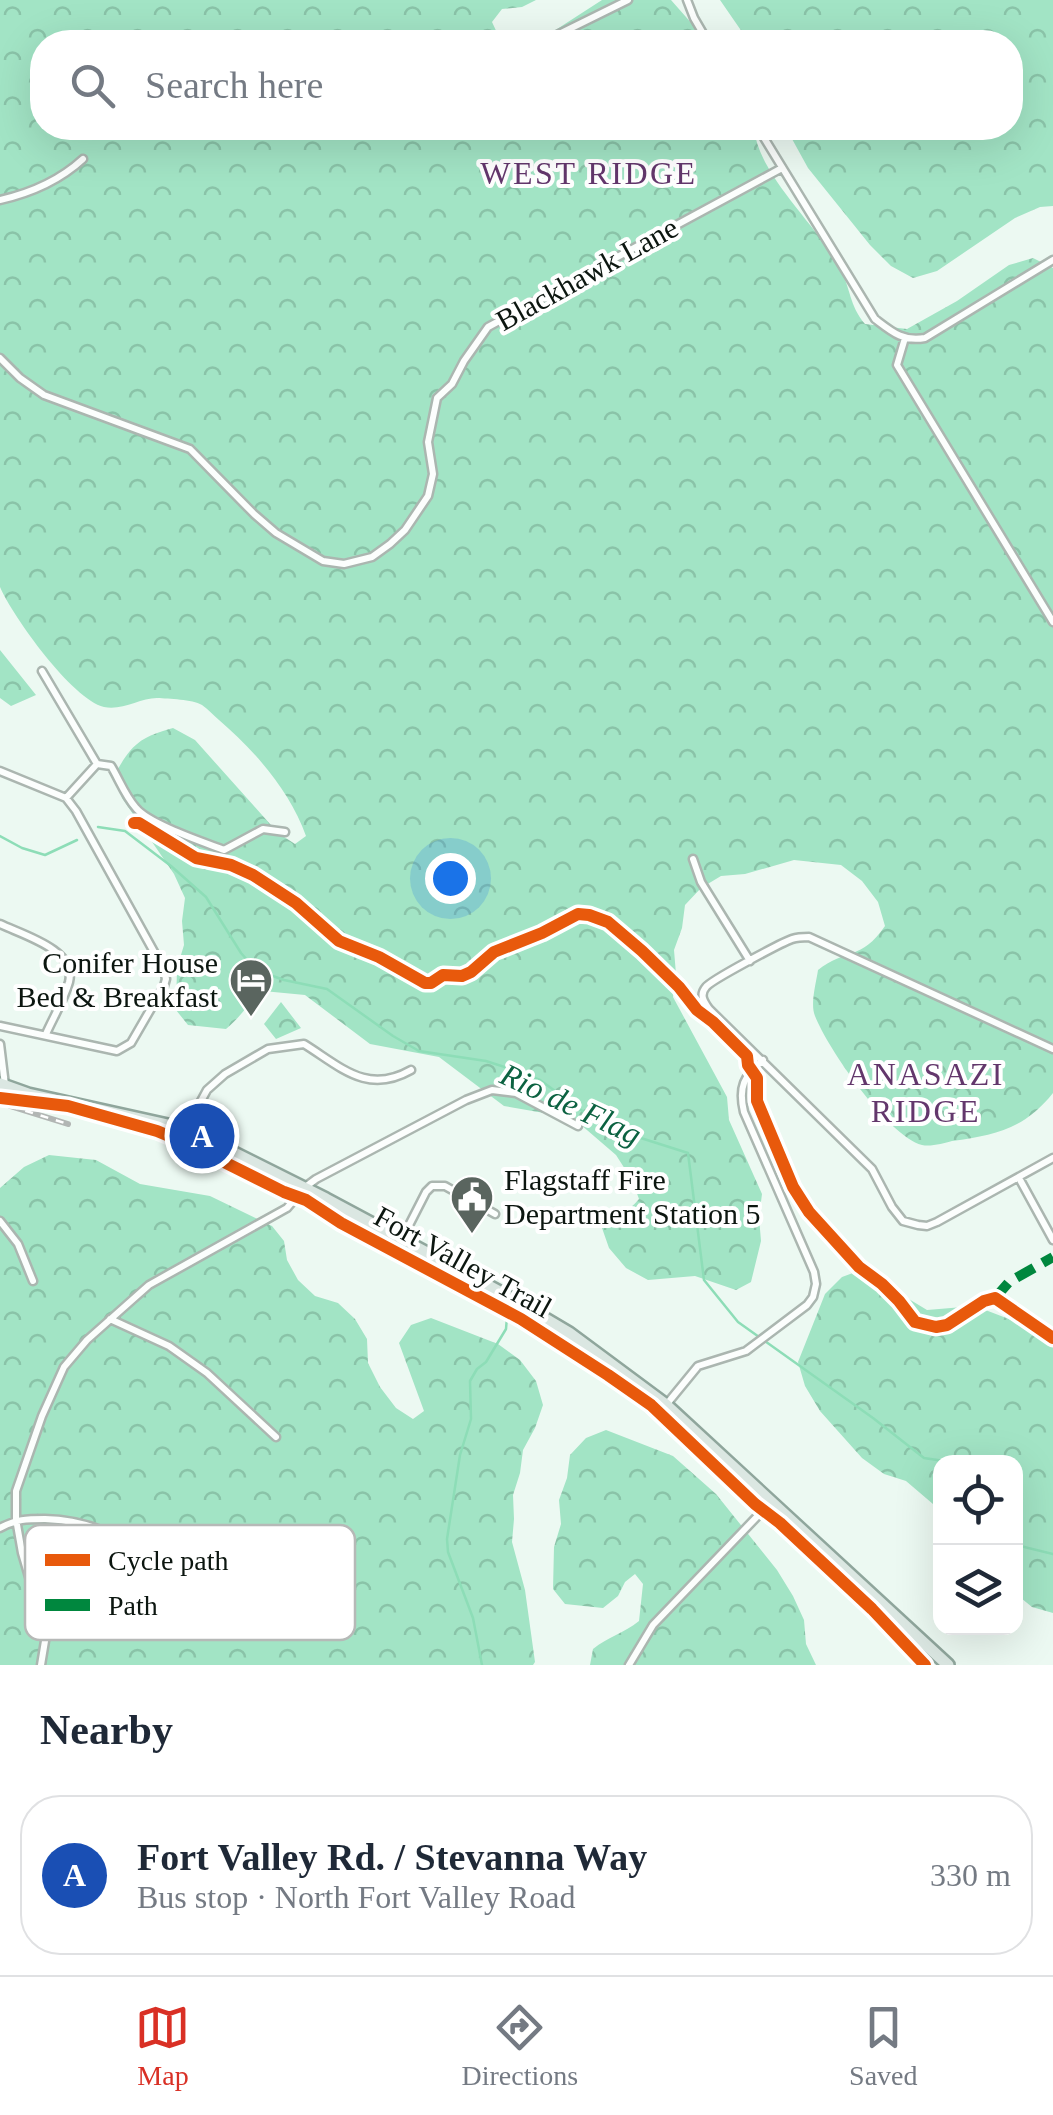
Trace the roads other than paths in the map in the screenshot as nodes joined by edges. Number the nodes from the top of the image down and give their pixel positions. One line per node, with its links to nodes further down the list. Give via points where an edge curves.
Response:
1 (628, 0): 3 (street)
2 (688, 0): 4 (street)
3 (568, 30)
4 (701, 30)
5 (765, 140): 7 (street)
6 (83, 159): 8 (street, via 44,186)
7 (782, 168): 10 (street, via 876,318); 11 (street, Blackhawk Lane, via 488,327 437,398 428,496 390,544 344,564 323,561 276,533 190,449 44,395)
8 (0, 200)
9 (1053, 260): 10 (street, via 925,338)
10 (905, 338): 12 (street, via 898,365)
11 (0, 358)
12 (1053, 622)
13 (42, 672): 14 (street)
14 (97, 764): 16 (street); 17 (street, via 111,766 138,812 210,845 224,850 262,828)
15 (0, 771): 16 (street)
16 (66, 798): 22 (street, via 166,978 131,1043 117,1051)
17 (284, 832)
18 (693, 859): 20 (street)
19 (0, 924): 22 (street, via 68,963 69,981)
20 (750, 961): 24 (street, via 790,939 809,937); 25 (street, via 702,995)
21 (0, 1026): 22 (street)
22 (46, 1034)
23 (0, 1044): 27 (street)
24 (1053, 1049)
25 (762, 1060): 31 (street, via 872,1169 896,1214 910,1224 937,1222); 39 (street, via 750,1070 740,1097 814,1272 813,1297 746,1351 698,1366)
26 (411, 1070): 29 (street, via 394,1080 362,1080 304,1044 268,1049 208,1090)
27 (3, 1084): 29 (main road)
28 (578, 1126): 32 (street, via 516,1093 492,1090)
29 (186, 1128): 32 (main road)
30 (1053, 1158): 31 (street)
31 (1019, 1178): 36 (street)
32 (304, 1188): 35 (main road); 38 (street, via 287,1208 149,1284)
33 (495, 1214): 35 (street, via 445,1186 432,1186)
34 (0, 1221): 37 (street)
35 (401, 1240): 39 (main road, via 569,1334)
36 (1053, 1240)
37 (33, 1281)
38 (110, 1320): 40 (street, via 170,1346); 42 (street, via 64,1367 16,1491)
39 (666, 1405): 41 (main road)
40 (276, 1437)
41 (772, 1501): 47 (main road); 49 (street, via 653,1625)
42 (16, 1519): 43 (street); 44 (street); 45 (street)
43 (87, 1525)
44 (0, 1528)
45 (25, 1563)
46 (45, 1640): 48 (street)
47 (945, 1664)
48 (41, 1665)
49 (629, 1665)

